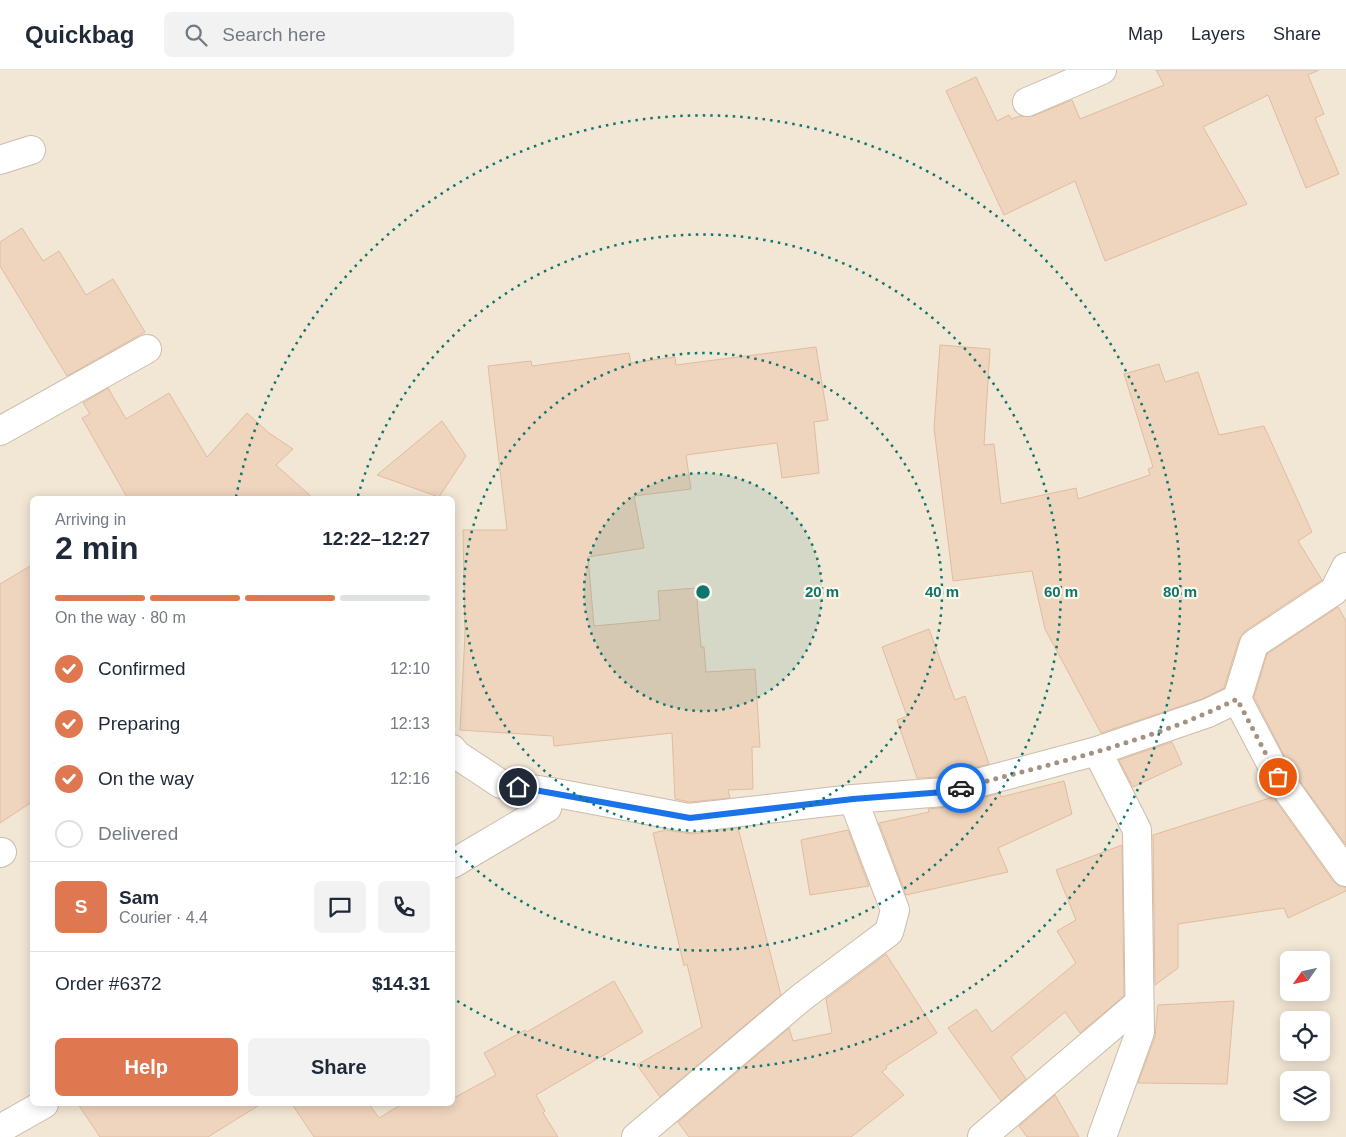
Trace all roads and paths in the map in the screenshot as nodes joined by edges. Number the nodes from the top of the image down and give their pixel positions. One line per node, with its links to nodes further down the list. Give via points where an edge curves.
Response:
1 (1102, 70): 2 (street)
2 (1027, 102)
3 (31, 150): 4 (street)
4 (0, 160)
5 (147, 349): 6 (street)
6 (0, 431)
7 (1346, 567): 8 (street, via 1334,592 1254,644)
8 (1237, 699): 9 (street, via 1208,713); 14 (street, via 1278,777)
9 (1097, 751): 12 (street, via 944,792); 15 (street, via 1137,830)
10 (455, 753): 11 (street, via 501,784)
11 (552, 792): 12 (street, via 690,818); 13 (street, via 546,808)
12 (853, 799): 18 (street, via 895,910 889,932 802,997)
13 (455, 862)
14 (1346, 872)
15 (1138, 1004): 19 (street); 20 (street, via 1140,1032)
16 (40, 1106): 17 (street)
17 (0, 1129)
18 (636, 1137)
19 (982, 1137)
20 (1102, 1137)

